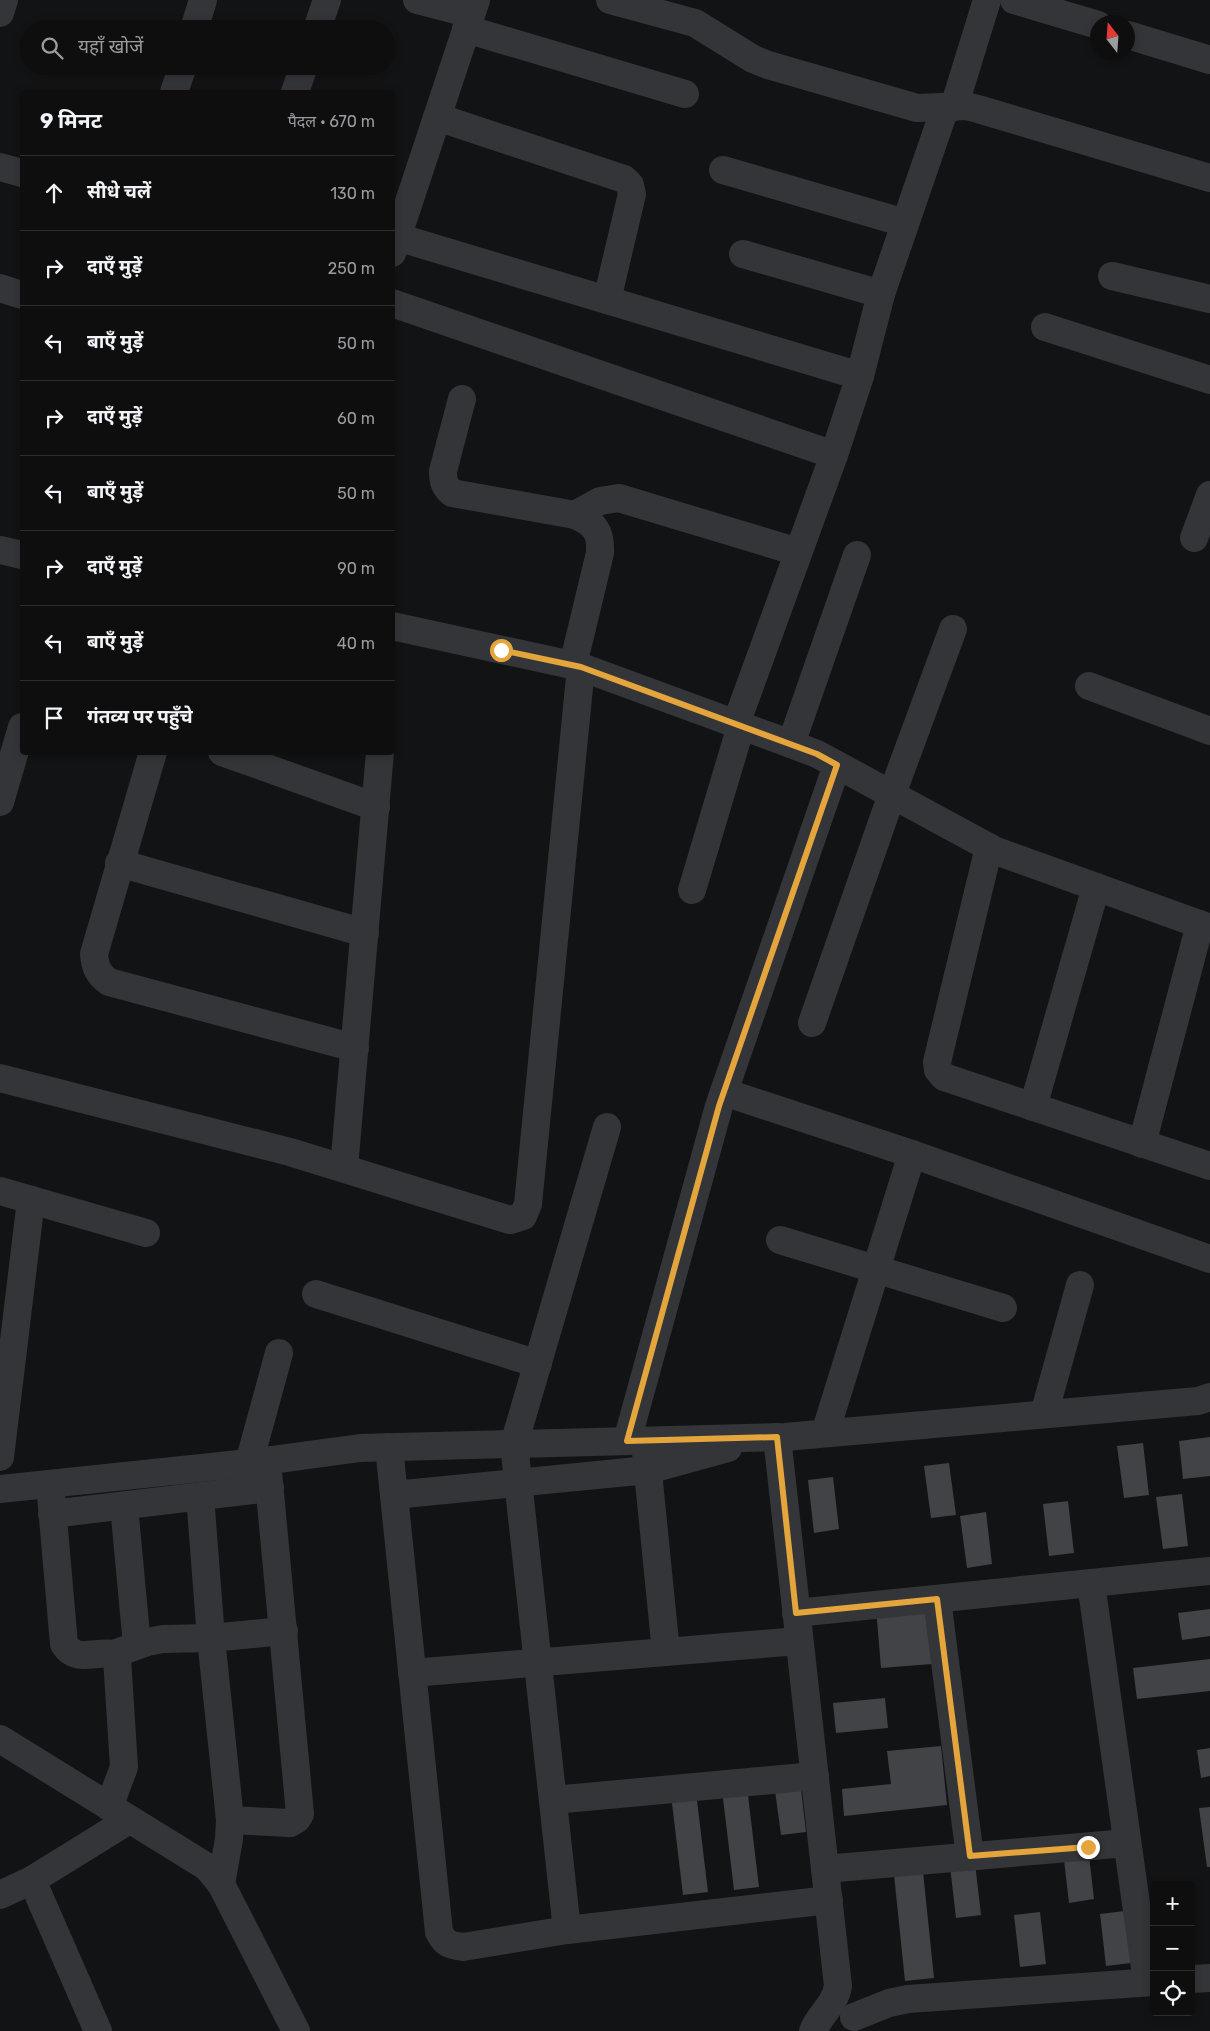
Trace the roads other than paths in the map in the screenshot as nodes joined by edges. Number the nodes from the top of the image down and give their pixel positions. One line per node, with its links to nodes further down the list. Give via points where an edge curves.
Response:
1 (4, 0): 8 (street)
2 (203, 0): 10 (street)
3 (327, 0): 11 (street)
4 (417, 0): 9 (street)
5 (610, 0): 20 (street, via 695,22 752,59 768,65 917,108)
6 (987, 0): 20 (street)
7 (1014, 0): 12 (street)
8 (0, 13)
9 (471, 14): 19 (street); 21 (street)
10 (197, 20)
11 (320, 20)
12 (1090, 24)
13 (1135, 37): 14 (street)
14 (1210, 60)
15 (179, 75): 17 (street)
16 (301, 75): 18 (street)
17 (175, 90)
18 (296, 90)
19 (685, 94)
20 (950, 107): 25 (street, via 978,109); 26 (street)
21 (437, 117): 27 (street); 34 (street, via 624,179 632,194)
22 (0, 168): 24 (street)
23 (723, 170): 26 (street)
24 (20, 173)
25 (1210, 178)
26 (905, 223): 32 (street)
27 (395, 245): 34 (street)
28 (743, 254): 32 (street)
29 (1112, 276): 33 (street)
30 (0, 288): 31 (street)
31 (20, 294)
32 (882, 294): 37 (street)
33 (1210, 299)
34 (607, 300): 37 (street)
35 (395, 303): 40 (street)
36 (1045, 327): 38 (street)
37 (860, 376): 40 (street)
38 (1210, 380)
39 (462, 399): 42 (street, via 443,471 446,488 452,493)
40 (834, 455): 45 (street)
41 (1210, 495): 43 (street)
42 (575, 515): 45 (street, via 600,501 619,498); 50 (street, via 587,520 601,539)
43 (1194, 538)
44 (0, 550): 46 (street)
45 (798, 552): 52 (street)
46 (20, 555)
47 (857, 555): 55 (street)
48 (395, 627): 50 (street)
49 (953, 629): 60 (street)
50 (577, 666): 52 (street); 78 (street, via 528,1204 523,1216 510,1220)
51 (1089, 686): 53 (street)
52 (738, 725): 55 (street); 66 (street)
53 (1210, 731)
54 (20, 734): 61 (street)
55 (791, 744): 59 (street)
56 (152, 755): 64 (street)
57 (230, 755): 62 (street)
58 (380, 755): 62 (street)
59 (837, 765): 60 (street); 72 (street)
60 (892, 794): 63 (street); 69 (street)
61 (0, 802)
62 (376, 807): 68 (street)
63 (989, 847): 65 (street); 73 (street, via 937,1062 938,1070 944,1077)
64 (120, 863): 68 (street); 70 (street, via 94,954 100,976 109,982)
65 (1096, 887): 67 (street); 73 (street)
66 (692, 890)
67 (1205, 926): 75 (street)
68 (365, 933): 70 (street)
69 (812, 1023)
70 (355, 1048): 78 (street)
71 (0, 1078): 78 (street)
72 (724, 1092): 76 (street); 94 (street)
73 (1033, 1107): 75 (street)
74 (607, 1127): 89 (street)
75 (1142, 1144): 77 (street)
76 (912, 1154): 83 (street); 84 (street)
77 (1210, 1166)
78 (344, 1168)
79 (0, 1191): 80 (street)
80 (31, 1200): 81 (street); 97 (street)
81 (146, 1233)
82 (780, 1240): 84 (street)
83 (1210, 1259)
84 (876, 1270): 87 (street); 92 (street)
85 (1080, 1285): 91 (street)
86 (316, 1294): 89 (street)
87 (1003, 1308)
88 (279, 1353): 98 (street)
89 (538, 1364): 95 (street)
90 (1210, 1397): 91 (street)
91 (1044, 1414): 92 (street)
92 (825, 1433): 93 (street)
93 (772, 1437): 94 (street); 99 (street); 111 (street)
94 (636, 1441): 95 (street); 99 (street)
95 (514, 1444): 96 (street); 100 (street)
96 (388, 1447): 98 (street, via 343,1449); 104 (street)
97 (0, 1457)
98 (258, 1462): 101 (street); 102 (street)
99 (648, 1470): 100 (street); 116 (street)
100 (519, 1483): 104 (street); 117 (street)
101 (50, 1484): 103 (street); 107 (street)
102 (270, 1488): 105 (street); 112 (street)
103 (0, 1489)
104 (394, 1495): 118 (street)
105 (200, 1496): 106 (street); 113 (street)
106 (124, 1506): 107 (street); 115 (street)
107 (52, 1514): 115 (street, via 64,1644 68,1652 75,1655)
108 (1210, 1571): 109 (street)
109 (1090, 1583): 110 (street); 124 (street)
110 (937, 1599): 111 (street); 125 (street)
111 (796, 1613): 114 (street)
112 (284, 1631): 113 (street); 123 (street, via 300,1814 290,1823)
113 (211, 1638): 115 (street, via 163,1639); 123 (street)
114 (799, 1641): 116 (street); 120 (street)
115 (125, 1650): 122 (street, via 117,1658 124,1767)
116 (666, 1652): 117 (street)
117 (538, 1663): 118 (street); 121 (street)
118 (412, 1673): 131 (street, via 439,1932 444,1941 451,1946 463,1947)
119 (0, 1739): 122 (street)
120 (815, 1776): 121 (street); 126 (street)
121 (553, 1800): 131 (street)
122 (119, 1813): 127 (street); 128 (street, via 207,1867)
123 (230, 1820): 128 (street)
124 (1127, 1843): 125 (street); 134 (street)
125 (970, 1856): 126 (street)
126 (825, 1869): 130 (street)
127 (32, 1880): 129 (street); 136 (street)
128 (221, 1884): 137 (street)
129 (0, 1894)
130 (828, 1900): 131 (street); 135 (street, via 838,1986 836,1995)
131 (567, 1930)
132 (1210, 1978): 133 (street)
133 (1195, 1979)
134 (1150, 1982): 135 (street, via 908,1999)
135 (850, 2017): 138 (street, via 821,2016)
136 (98, 2031)
137 (296, 2031)
138 (813, 2031)

